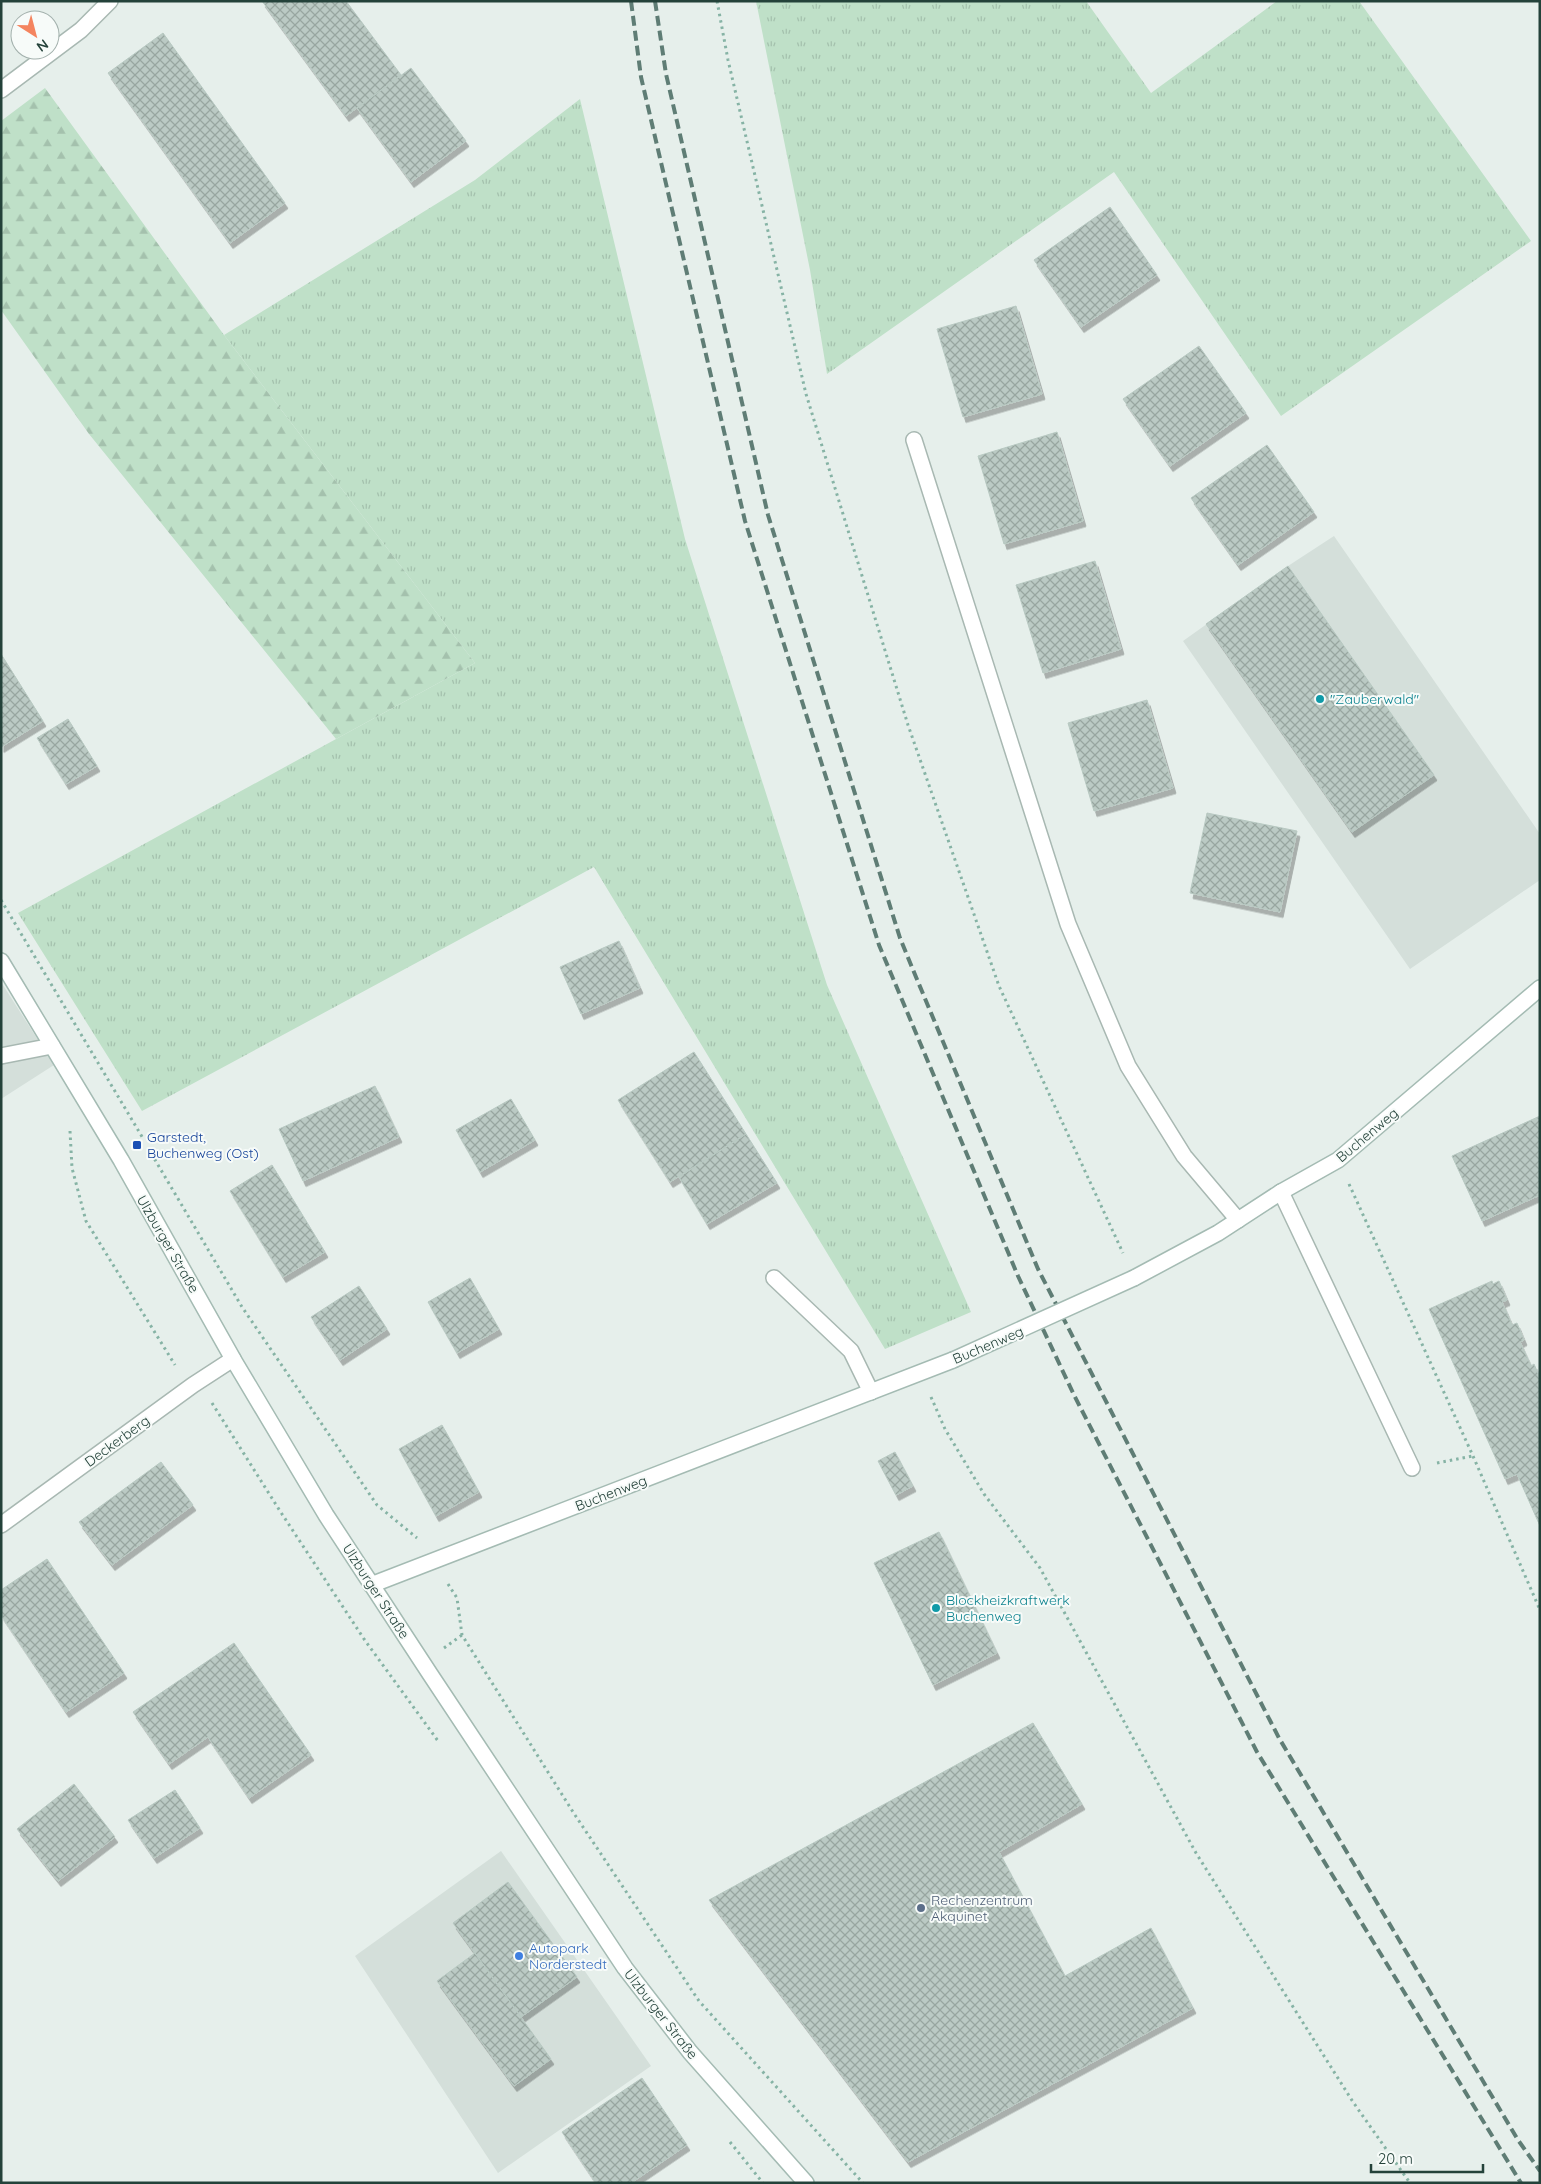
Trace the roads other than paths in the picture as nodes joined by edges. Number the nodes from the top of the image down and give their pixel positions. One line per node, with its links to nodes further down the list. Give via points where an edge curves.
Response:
1 (110, 1): 2 (street, via 81,30)
2 (1, 90)
3 (914, 440): 9 (street, via 1068,924 1128,1066 1184,1156)
4 (1, 962): 6 (street, Ulzburger Straße)
5 (1540, 988): 8 (street, Buchenweg, via 1338,1160)
6 (52, 1046): 7 (street); 11 (street, Ulzburger Straße, via 121,1160)
7 (1, 1056)
8 (1281, 1192): 9 (street, Buchenweg); 13 (street)
9 (1238, 1220): 12 (street, Buchenweg, bridge, via 1134,1278 953,1360)
10 (774, 1278): 12 (street, via 851,1351)
11 (233, 1359): 14 (street, Deckerberg, via 192,1385); 15 (street, Ulzburger Straße)
12 (871, 1392): 15 (street, Buchenweg)
13 (1412, 1468)
14 (1, 1525)
15 (371, 1584): 16 (street, Ulzburger Straße, via 625,1968 690,2052)
16 (806, 2183)

